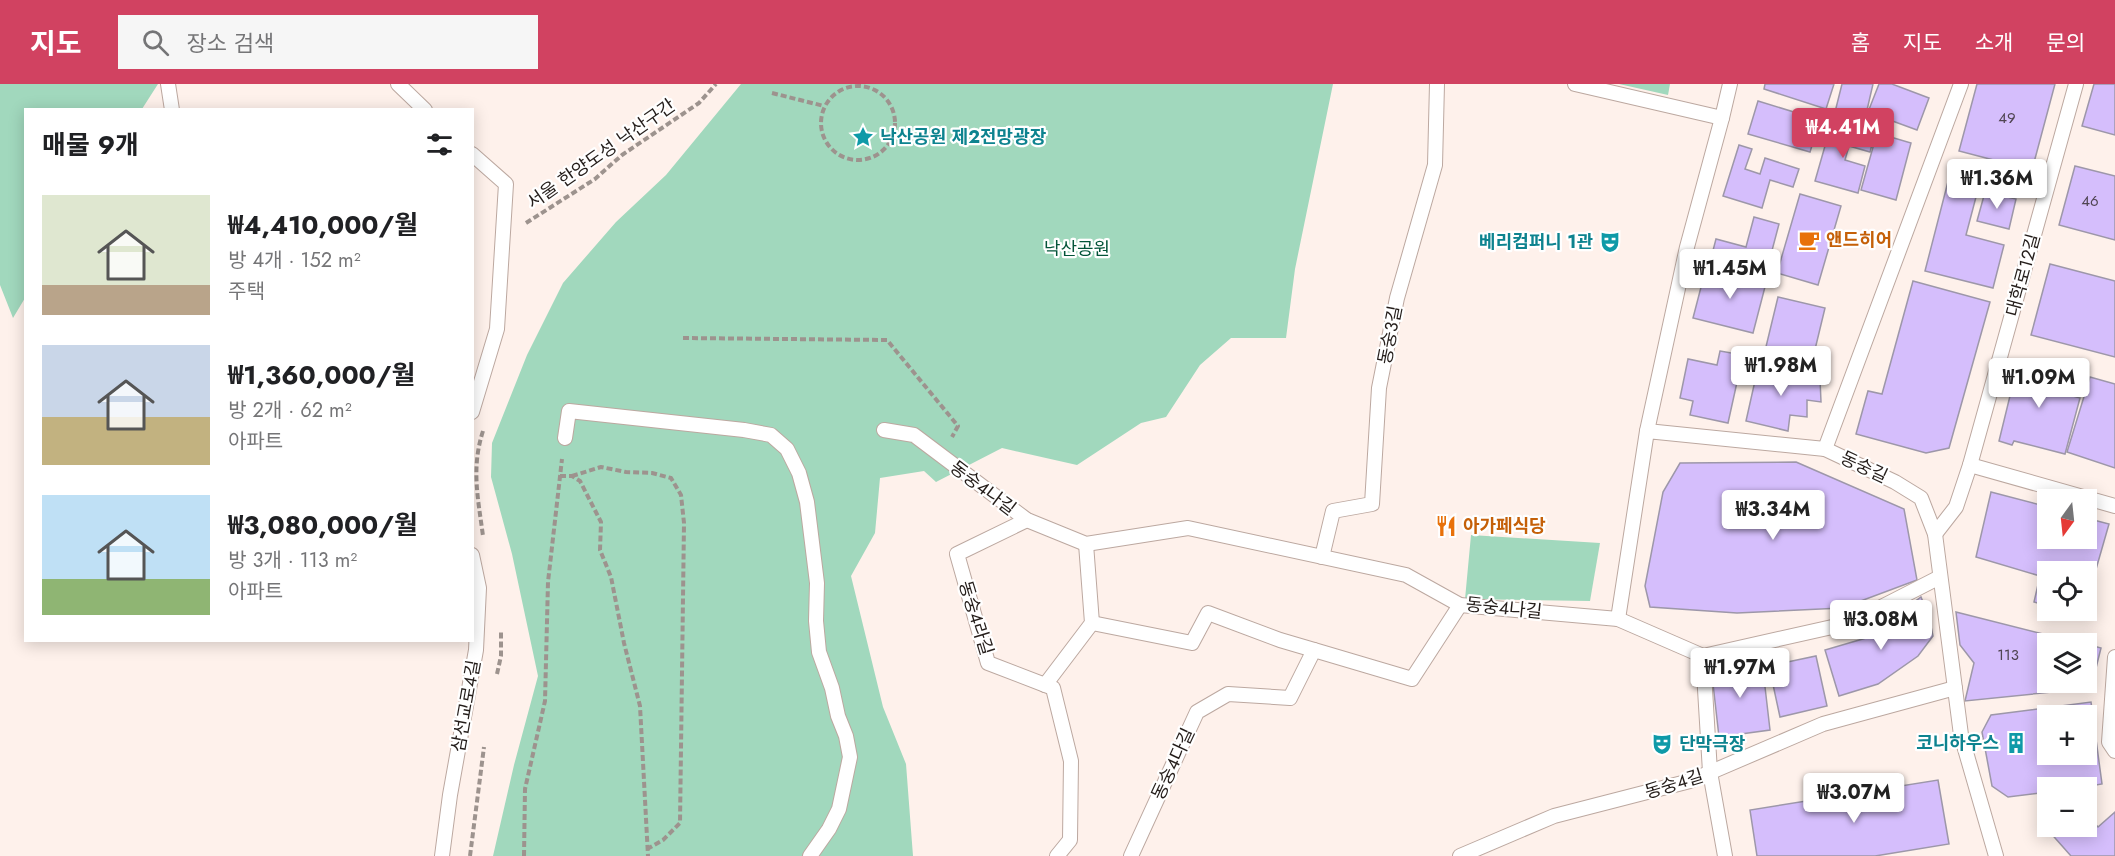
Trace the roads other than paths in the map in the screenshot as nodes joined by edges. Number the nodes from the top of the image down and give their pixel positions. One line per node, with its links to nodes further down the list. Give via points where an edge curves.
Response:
1 (168, 84): 8 (lane)
2 (398, 84): 9 (lane)
3 (1437, 84): 22 (lane, 동숭3길, via 1435,165 1397,298 1379,388 1372,504 1334,511)
4 (1575, 84): 10 (lane)
5 (1730, 84): 10 (lane)
6 (1961, 84): 16 (lane, 동숭길)
7 (2076, 84): 17 (lane, 대학로12길)
8 (172, 108)
9 (423, 108)
10 (1722, 118): 14 (lane, via 1687,247)
11 (474, 155): 12 (lane, via 506,184 497,329)
12 (474, 405)
13 (884, 430): 19 (lane, 동숭4나길, via 914,435)
14 (1647, 431): 16 (lane); 26 (lane)
15 (565, 438): 36 (lane, via 569,411 744,430 771,435 786,449 799,473 807,502 818,583 819,652 850,757 839,809)
16 (1825, 449): 20 (lane, 동숭길, via 1921,498)
17 (1970, 465): 18 (lane); 20 (lane, 대학로12길, via 1956,507)
18 (2115, 506)
19 (1027, 520): 21 (lane, 동숭4나길); 31 (lane, 동숭4라길, via 957,554 988,663)
20 (1935, 534): 24 (lane, 동숭길)
21 (1086, 544): 22 (lane, 동숭4나길, via 1188,528); 27 (lane)
22 (1322, 557): 25 (lane, 동숭4나길, via 1406,575)
23 (474, 564): 35 (lane, 삼선교로4길, via 479,588 476,650)
24 (1940, 577): 29 (lane, via 1850,623); 32 (lane, 동숭길)
25 (1460, 605): 26 (lane, 동숭4나길); 28 (lane, via 1412,679)
26 (1618, 619): 29 (lane, 동숭4나길)
27 (1092, 623): 28 (lane, via 1192,643 1208,613); 31 (lane)
28 (1314, 650): 38 (lane, 동숭4다길, via 1290,698 1228,694 1197,712)
29 (1703, 656): 34 (lane)
30 (2115, 657): 33 (lane, via 2109,742)
31 (1045, 685): 37 (lane, via 1053,688 1071,761 1070,840)
32 (1955, 688): 34 (lane, 동숭4길, via 1823,724); 41 (lane, 동숭길, via 1961,735)
33 (2115, 751)
34 (1710, 772): 39 (lane, 동숭4길, via 1690,781 1554,816); 40 (lane)
35 (442, 856)
36 (810, 856)
37 (1057, 856)
38 (1131, 856)
39 (1460, 856)
40 (1725, 856)
41 (1996, 856)

